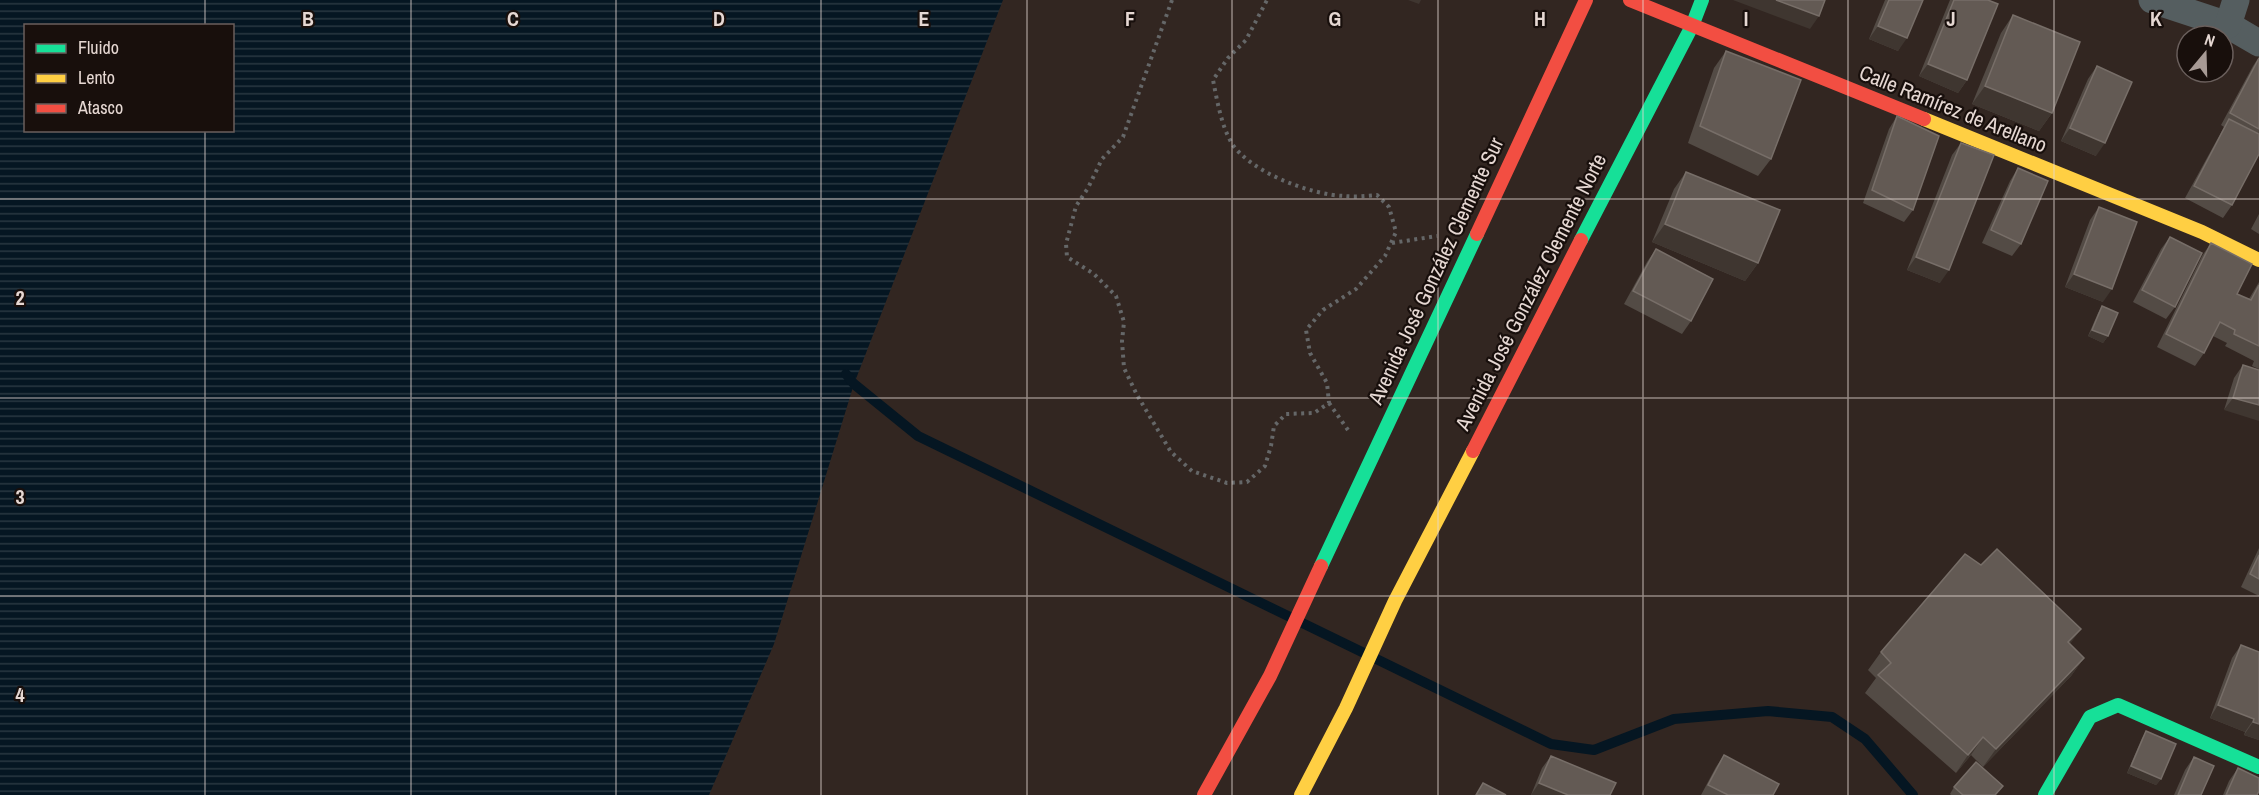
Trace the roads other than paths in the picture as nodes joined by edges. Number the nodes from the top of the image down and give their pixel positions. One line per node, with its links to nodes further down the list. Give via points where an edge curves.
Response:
1 (1586, 0): 10 (main road, Avenida José González Clemente Sur, via 1269,676)
2 (1630, 0): 6 (main road, Calle Ramírez de Arellano)
3 (1702, 0): 6 (main road, Avenida José González Clemente Norte)
4 (2152, 0): 5 (street)
5 (2232, 13): 7 (street)
6 (1692, 26): 8 (main road, Calle Ramírez de Arellano, via 2202,232); 11 (main road, Avenida José González Clemente Norte, via 1395,601)
7 (2259, 43)
8 (2259, 260)
9 (2259, 767): 12 (main road, via 2118,705 2090,717)
10 (1204, 795)
11 (1301, 795)
12 (2046, 795)

